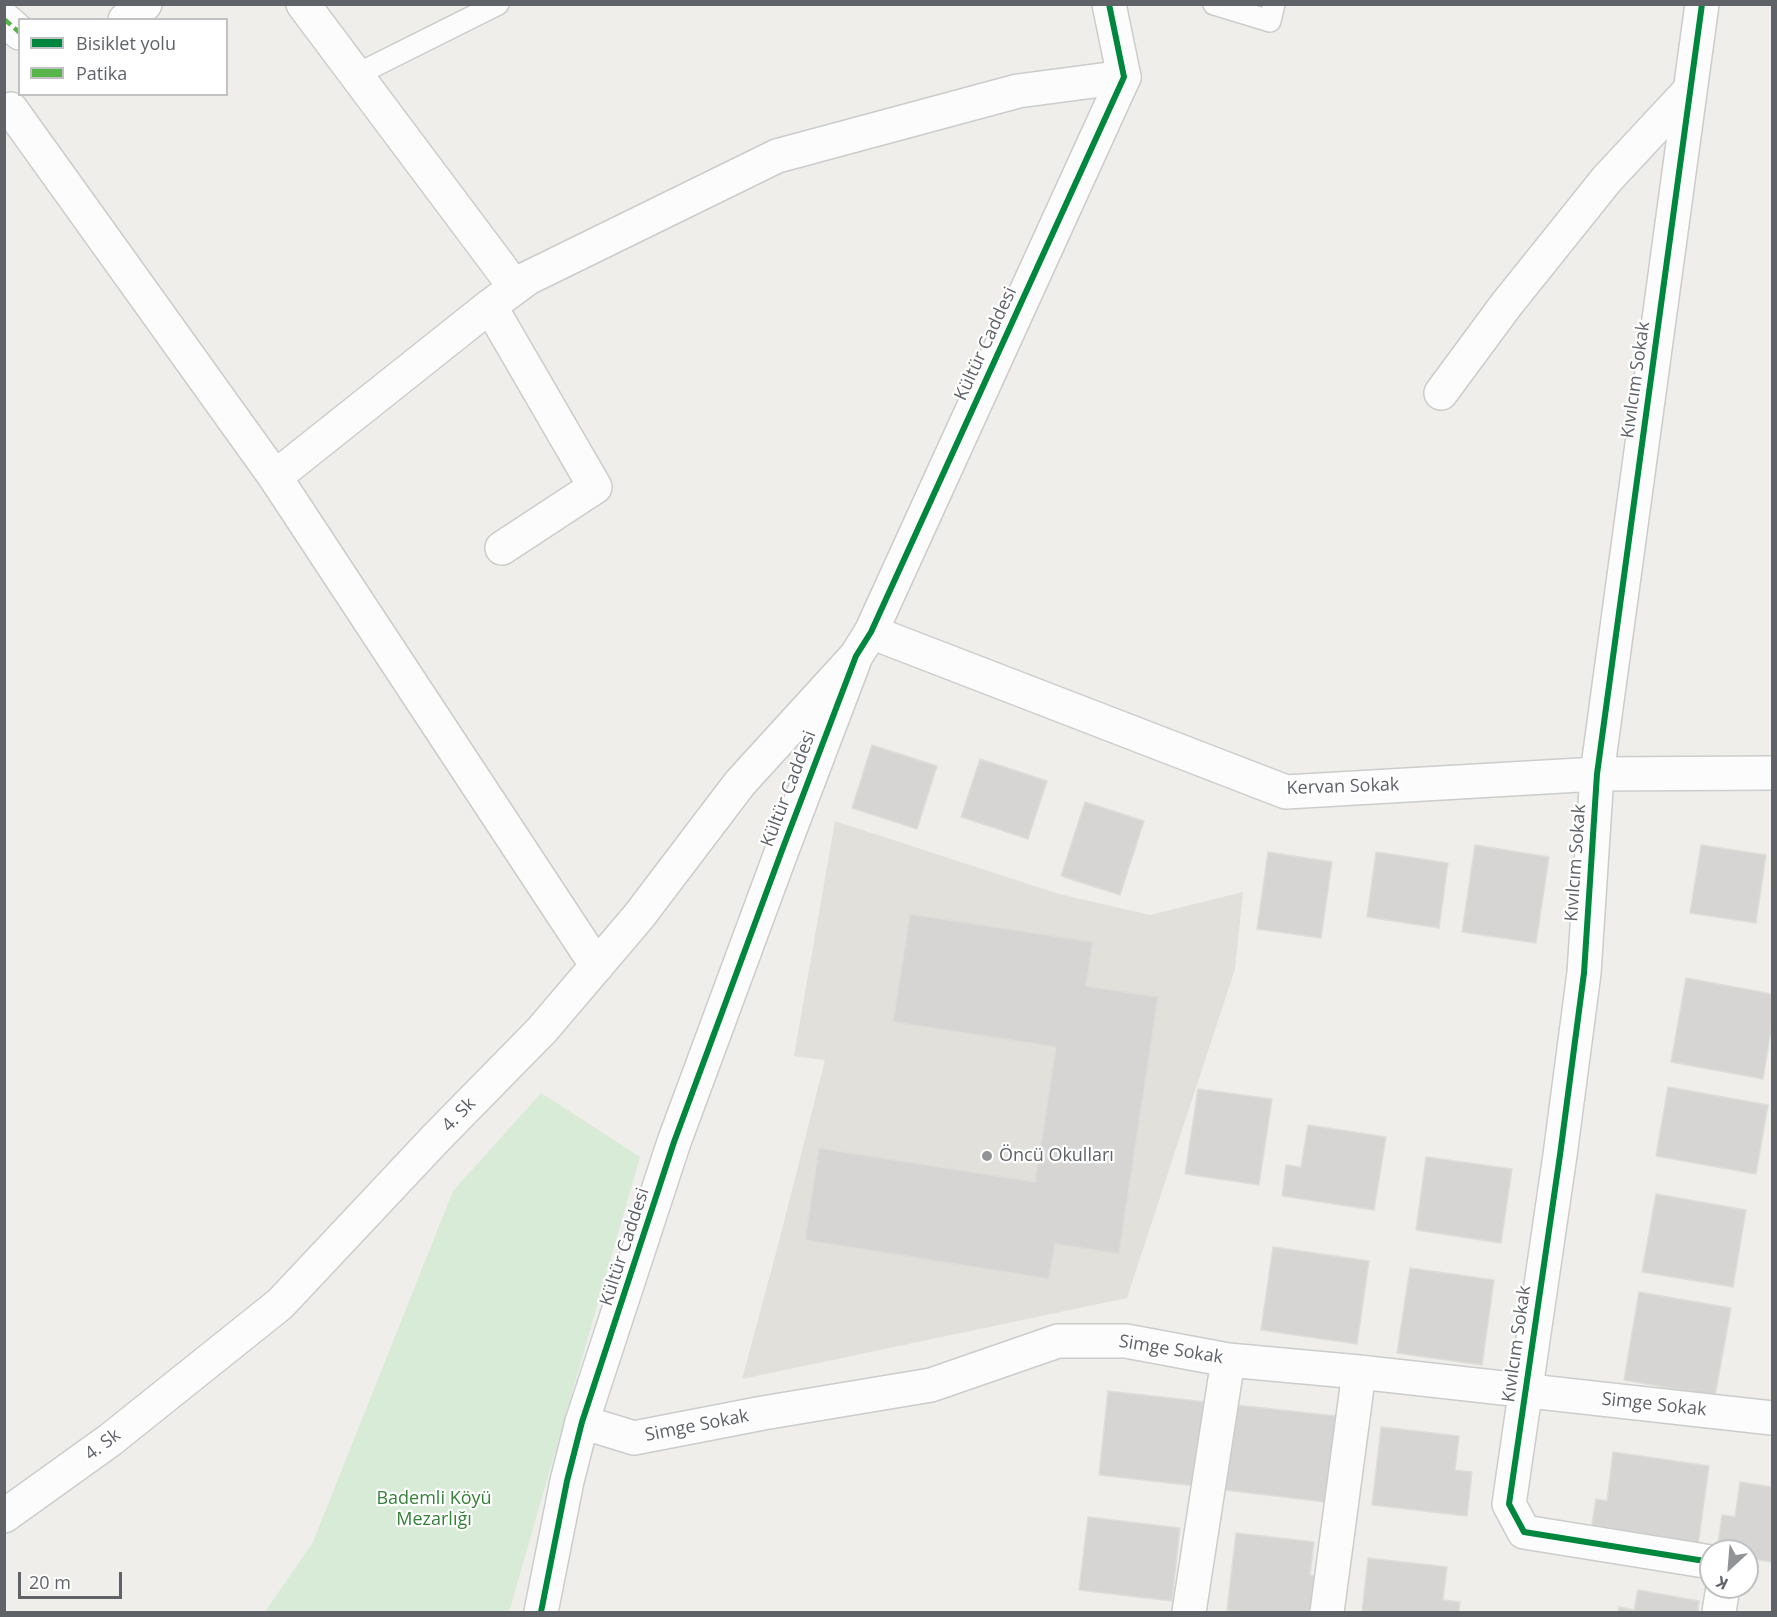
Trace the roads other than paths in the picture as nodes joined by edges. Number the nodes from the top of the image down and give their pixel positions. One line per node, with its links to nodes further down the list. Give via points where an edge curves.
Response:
1 (145, 4): 8 (street)
2 (303, 4): 11 (street)
3 (498, 4): 11 (lane)
4 (1109, 4): 12 (street)
5 (1215, 4): 6 (lane, via 1270,21)
6 (1274, 4)
7 (1702, 4): 13 (street, Kıvılcım Sokak)
8 (128, 18)
9 (4, 19): 10 (street)
10 (18, 31)
11 (356, 75): 15 (street)
12 (1124, 77): 15 (street, via 1018,91 777,156 528,278); 19 (street, Kültür Caddesi)
13 (1690, 90): 16 (street, via 1607,180); 21 (street, Kıvılcım Sokak)
14 (15, 106): 17 (street)
15 (503, 297): 17 (street); 18 (street, via 595,486)
16 (1441, 393)
17 (275, 477): 22 (street)
18 (502, 548)
19 (864, 644): 21 (street, Kervan Sokak, via 1286,792); 22 (street, 4. Sk, via 740,783); 27 (street, Kültür Caddesi, via 776,864 674,1142)
20 (1773, 773): 21 (street, Kervan Sokak)
21 (1597, 774): 25 (street, Kıvılcım Sokak, via 1584,973)
22 (597, 966): 28 (street, 4. Sk, via 542,1030 280,1304 110,1440)
23 (1228, 1359): 24 (street, Simge Sokak); 27 (street, Simge Sokak, via 1126,1341 1058,1341 931,1385 634,1438); 31 (street)
24 (1359, 1372): 25 (street, Simge Sokak); 32 (street)
25 (1526, 1391): 26 (street, Simge Sokak); 29 (street, Kıvılcım Sokak, via 1509,1504 1524,1532)
26 (1773, 1418)
27 (582, 1422): 30 (street, Kültür Caddesi)
28 (4, 1516)
29 (1699, 1560)
30 (541, 1612)
31 (1189, 1612)
32 (1327, 1612)

